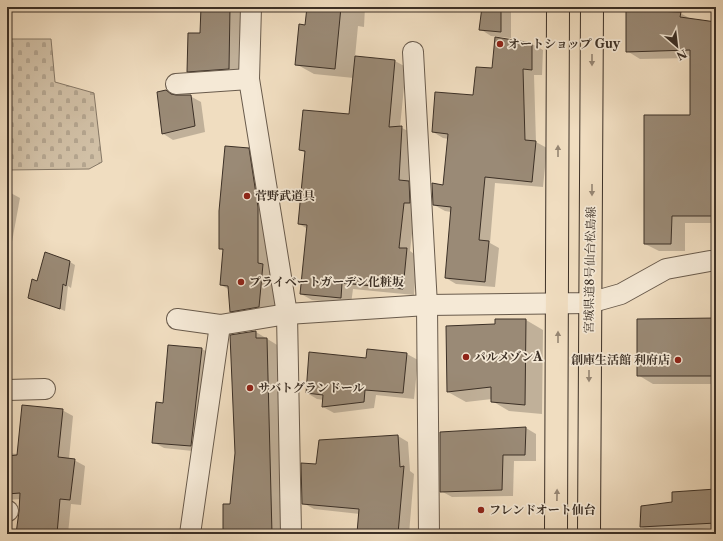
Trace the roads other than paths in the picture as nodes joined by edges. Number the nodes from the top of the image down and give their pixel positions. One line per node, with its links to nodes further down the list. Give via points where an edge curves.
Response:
1 (251, 7): 5 (street)
2 (558, 7): 9 (main road, one-way to 2)
3 (592, 7): 8 (main road, 宮城県道8号仙台松島線, one-way to 8, via 592,254)
4 (413, 52): 10 (street)
5 (249, 79): 6 (street); 11 (street)
6 (176, 84)
7 (710, 262): 8 (street, via 666,269 621,294)
8 (589, 303): 9 (street); 20 (main road, 宮城県道8号仙台松島線, one-way to 20)
9 (558, 304): 10 (street); 19 (main road, one-way to 9)
10 (427, 305): 11 (street); 18 (street)
11 (288, 314): 13 (street); 17 (street)
12 (177, 319): 13 (street)
13 (220, 325): 16 (street)
14 (45, 389): 15 (street)
15 (7, 390)
16 (190, 534)
17 (291, 534)
18 (429, 534)
19 (556, 534)
20 (589, 534)

